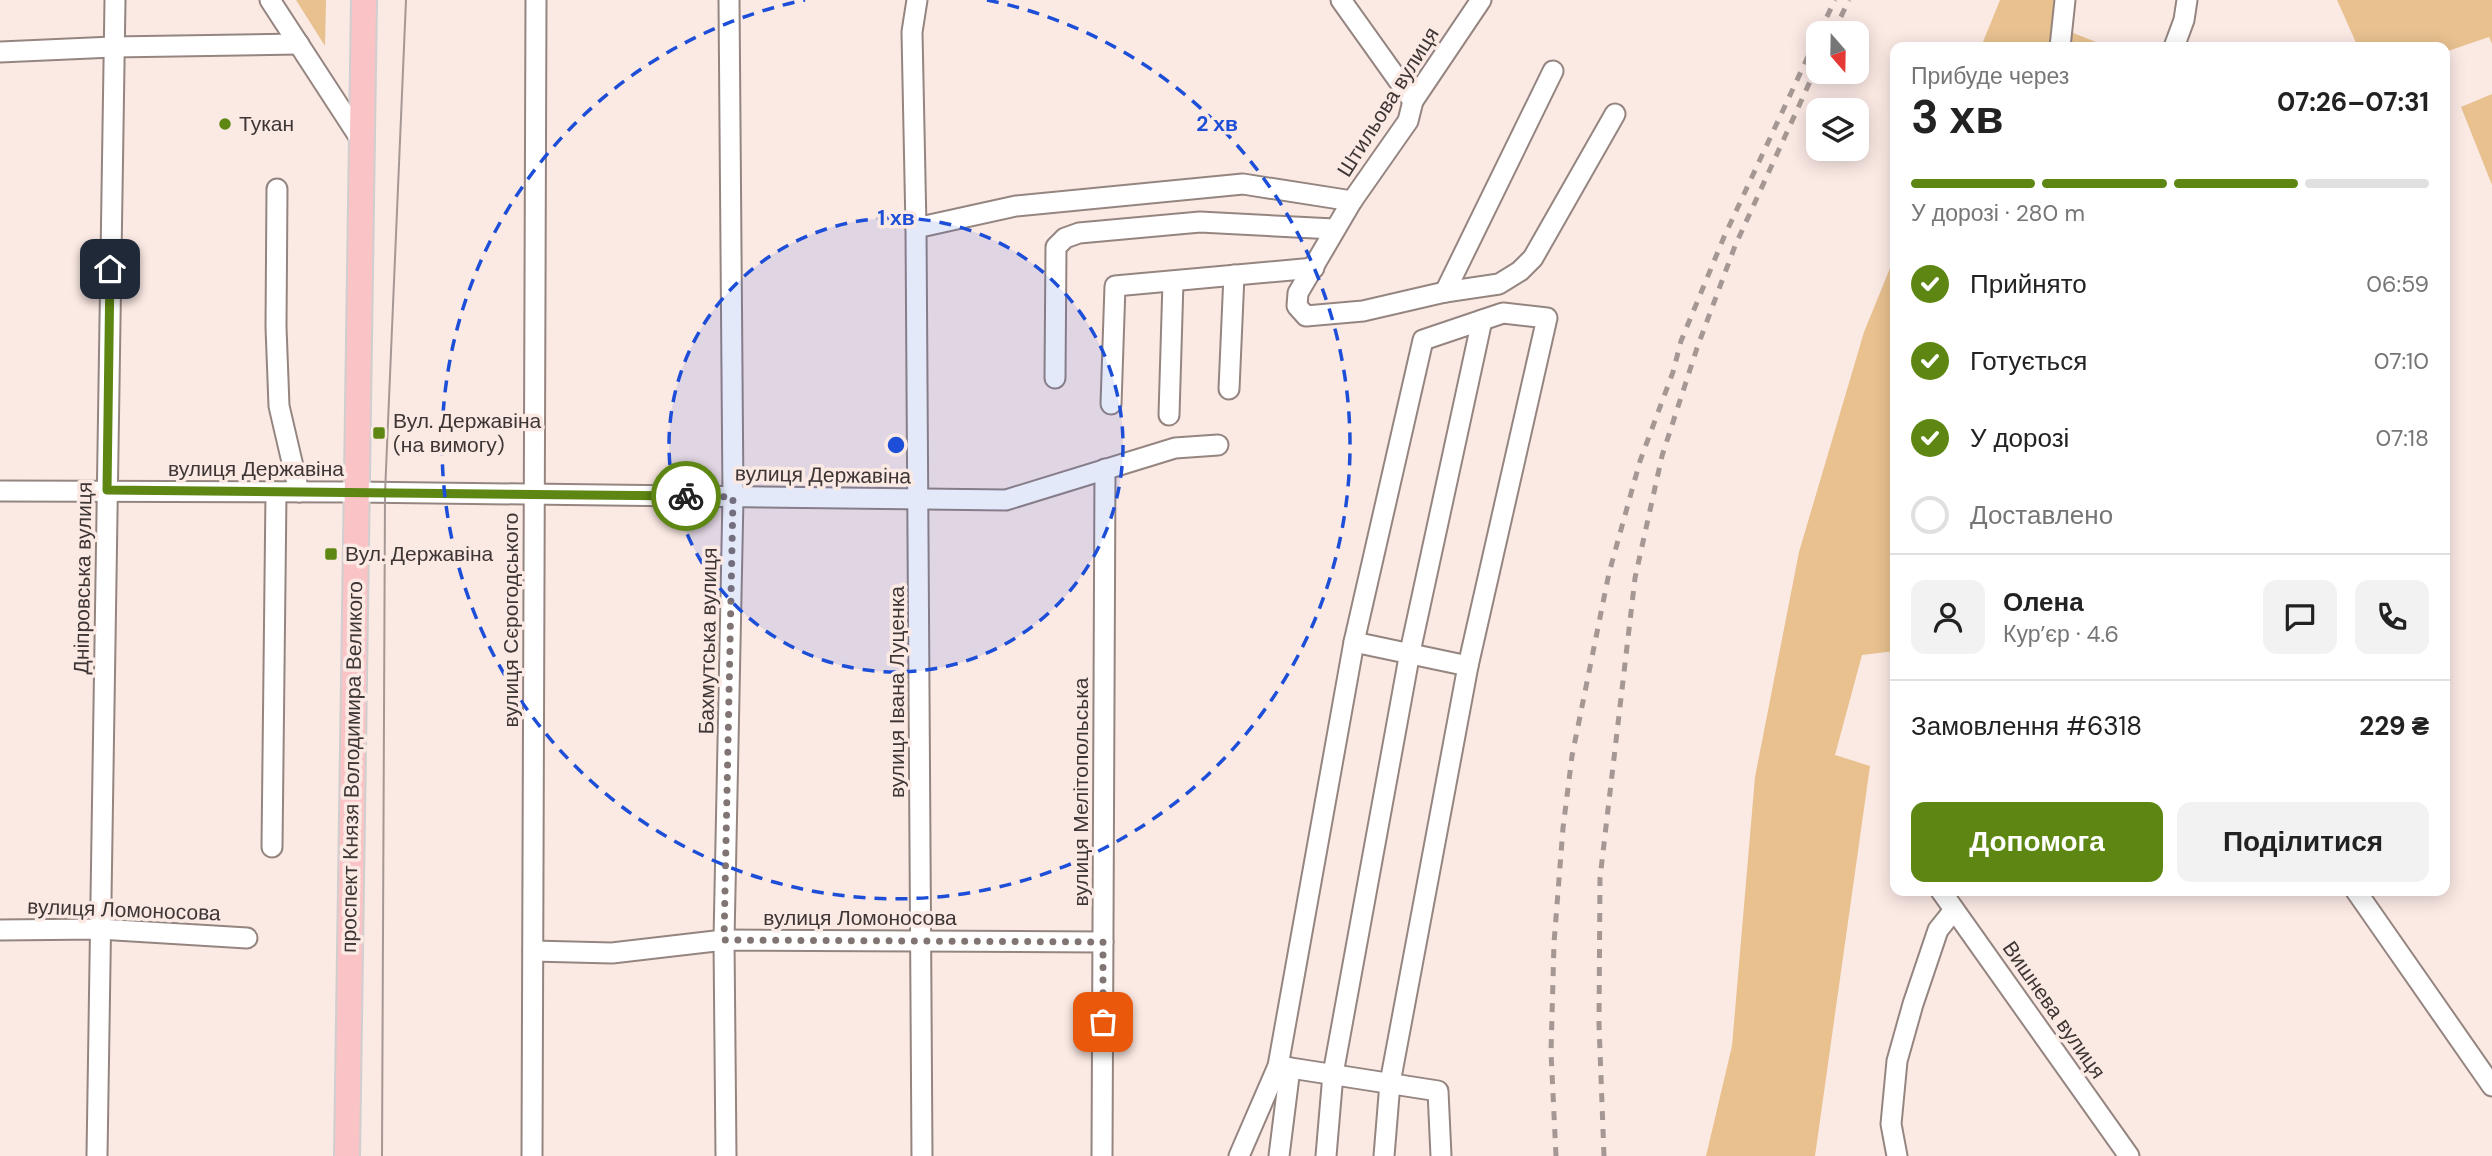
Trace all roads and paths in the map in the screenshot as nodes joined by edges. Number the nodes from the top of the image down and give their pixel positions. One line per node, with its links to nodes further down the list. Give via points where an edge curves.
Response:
1 (115, 0): 14 (street, Дніпровська вулиця)
2 (270, 0): 13 (street)
3 (364, 0): 19 (main road, проспект Князя Володимира Великого)
4 (536, 0): 40 (street, вулиця Сєрогодського)
5 (729, 0): 41 (street, Бахмутська вулиця)
6 (917, 0): 22 (street, вулиця Івана Луценка, via 912,32)
7 (1341, 0): 17 (street)
8 (1480, 0): 17 (street, Штильова вулиця)
9 (2065, 0): 11 (street)
10 (2187, 0): 12 (street)
11 (2061, 42)
12 (2176, 42)
13 (299, 44): 14 (street); 19 (street)
14 (113, 47): 15 (street); 35 (street, Дніпровська вулиця)
15 (0, 52)
16 (1553, 71): 27 (street)
17 (1413, 101): 21 (street, Штильова вулиця, via 1408,121)
18 (1615, 114): 27 (street, via 1533,258 1499,284)
19 (364, 144): 39 (main road, проспект Князя Володимира Великого)
20 (277, 189): 38 (street, via 279,406)
21 (1352, 201): 22 (street, via 1243,184 1016,206); 23 (street, Штильова вулиця)
22 (916, 228): 42 (street, вулиця Івана Луценка)
23 (1334, 229): 24 (street, Штильова вулиця); 29 (street, via 1200,222 1065,237 1056,247)
24 (1314, 268): 25 (street); 27 (street, Штильова вулиця, via 1298,293 1297,306 1306,316 1363,311)
25 (1234, 275): 26 (street); 30 (street)
26 (1173, 282): 31 (street, via 1115,286); 32 (street)
27 (1445, 292)
28 (1482, 320): 43 (street, via 1423,340); 44 (street); 45 (street, via 1503,313 1547,318)
29 (1055, 378)
30 (1229, 389)
31 (1111, 404)
32 (1169, 415)
33 (1219, 444): 34 (street, вулиця Державіна, via 1175,448)
34 (1105, 469): 42 (street, вулиця Державіна, via 1006,500); 55 (street, вулиця Мелітопольська)
35 (107, 490): 36 (street, вулиця Державіна); 37 (street, вулиця Державіна); 50 (street, Дніпровська вулиця)
36 (0, 491)
37 (276, 492): 38 (street, вулиця Державіна); 46 (street)
38 (299, 492): 39 (street, вулиця Державіна)
39 (356, 492): 40 (street, вулиця Державіна); 62 (main road, проспект Князя Володимира Великого)
40 (535, 494): 41 (street, вулиця Державіна); 56 (street, вулиця Сєрогодського)
41 (733, 497): 42 (street, вулиця Державіна); 53 (street, Бахмутська вулиця)
42 (918, 499): 54 (street, вулиця Івана Луценка)
43 (1354, 642): 44 (street); 57 (street)
44 (1410, 652): 45 (street); 58 (street)
45 (1468, 666): 60 (street)
46 (272, 847)
47 (1944, 896): 49 (street, Вишнева вулиця)
48 (2361, 896): 59 (street)
49 (1954, 910): 72 (street, via 1938,930 1897,1061 1891,1124); 73 (street, Вишнева вулиця)
50 (99, 929): 51 (street, вулиця Ломоносова); 52 (street, вулиця Ломоносова); 61 (street, Дніпровська вулиця)
51 (0, 930)
52 (247, 938)
53 (724, 940): 54 (street, вулиця Ломоносова); 56 (street, вулиця Ломоносова, via 612,953); 64 (street, Бахмутська вулиця)
54 (922, 941): 55 (street, вулиця Ломоносова); 65 (street, вулиця Івана Луценка)
55 (1103, 942): 66 (street, вулиця Мелітопольська)
56 (533, 951): 63 (street, вулиця Сєрогодського)
57 (1284, 1067): 58 (street); 67 (street); 68 (street)
58 (1333, 1074): 60 (street); 69 (street)
59 (2491, 1082)
60 (1390, 1083): 70 (street); 71 (street, via 1438,1091)
61 (97, 1156)
62 (347, 1156)
63 (532, 1156)
64 (726, 1156)
65 (922, 1156)
66 (1102, 1156)
67 (1239, 1156)
68 (1279, 1156)
69 (1326, 1156)
70 (1384, 1156)
71 (1441, 1156)
72 (1897, 1156)
73 (2129, 1156)

